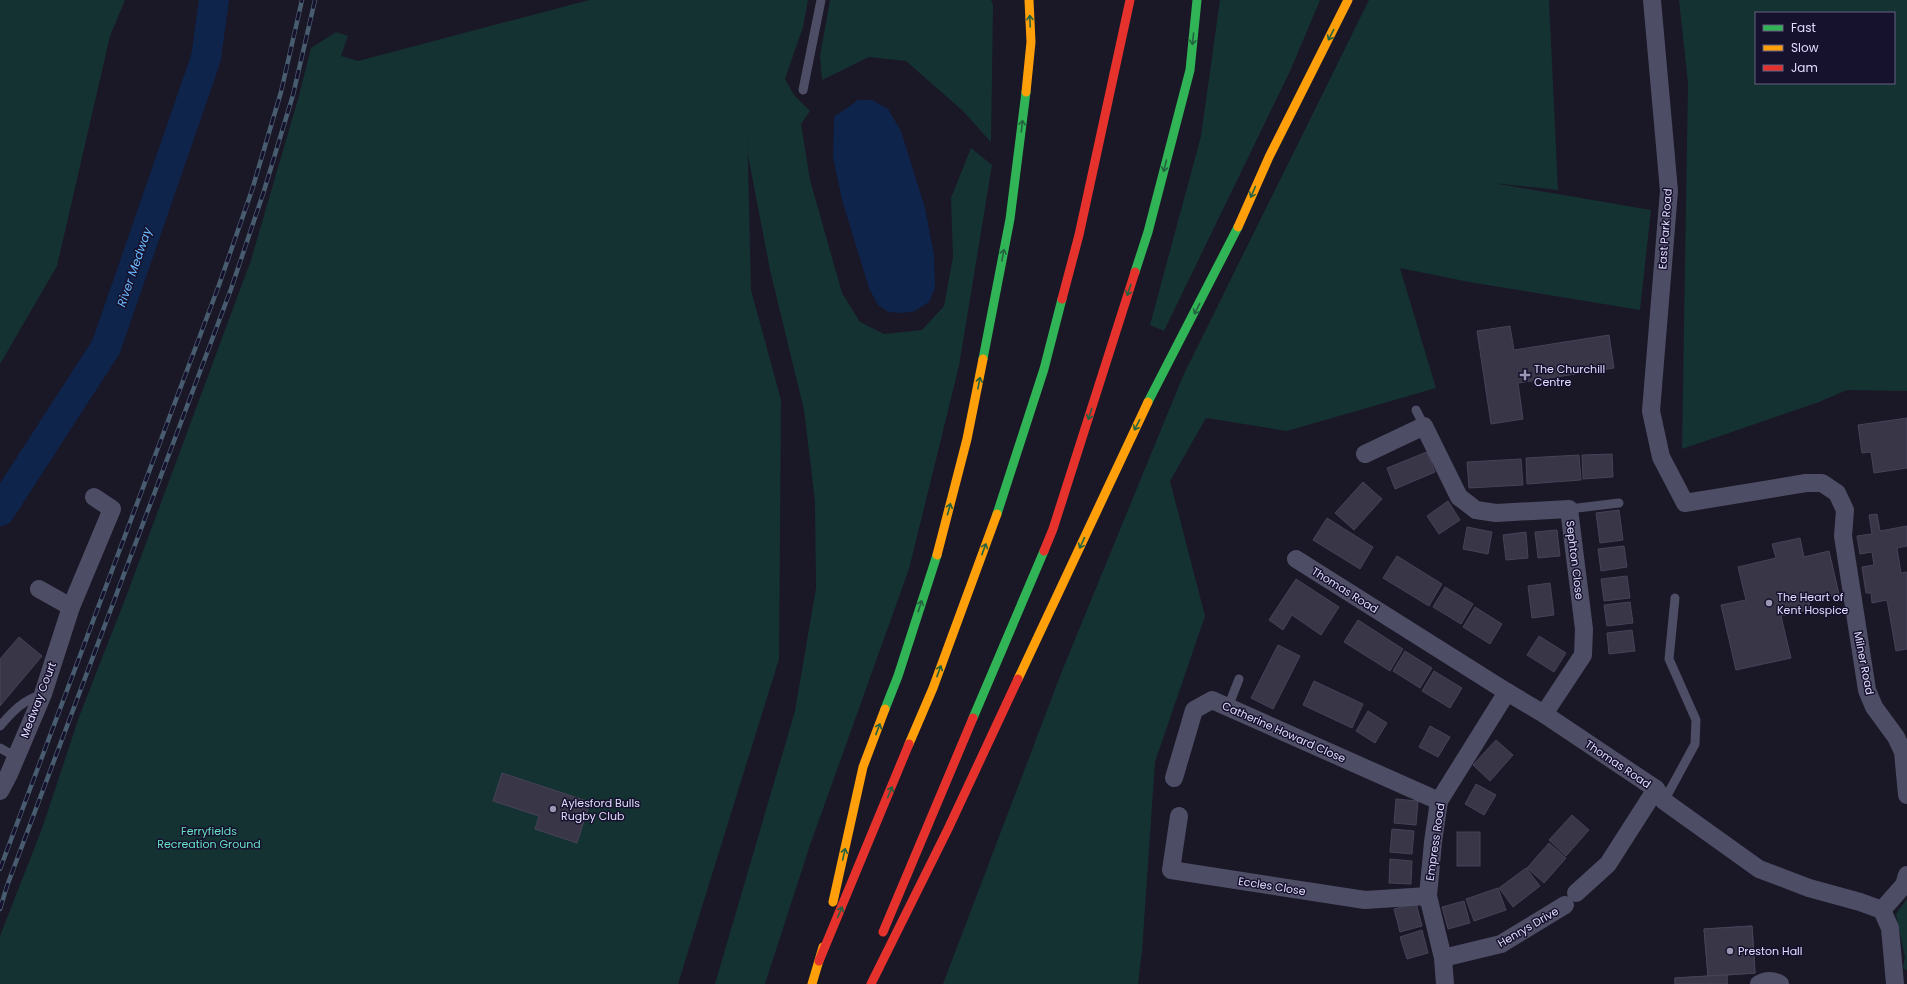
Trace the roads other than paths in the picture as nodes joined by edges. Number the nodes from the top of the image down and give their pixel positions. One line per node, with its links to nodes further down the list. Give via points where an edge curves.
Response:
1 (821, 0): 7 (lane)
2 (1029, 0): 37 (highway, one-way to 2, via 863,767 898,676 937,554 967,439 1010,219 1028,71)
3 (1130, 0): 37 (highway, one-way to 3, via 933,688 996,516 1044,369 1079,235)
4 (1197, 0): 39 (highway, one-way to 39, via 1190,70 1148,232 1053,529 890,911)
5 (1348, 0): 40 (highway, one-way to 40, via 1269,157 1230,244 1131,436 952,822)
6 (1652, 0): 11 (street, East Park Road, via 1669,190 1651,412)
7 (803, 90)
8 (1416, 410): 9 (lane)
9 (1424, 426): 10 (street); 14 (street, Sephton Close, via 1459,497 1476,510 1496,512)
10 (1365, 454)
11 (1661, 457): 30 (street, Milner Road, via 1685,503 1806,483 1822,482 1837,493 1845,510 1843,536 1867,690 1874,707 1896,737 1903,752)
12 (94, 497): 18 (street, Medway Court, via 112,509)
13 (1619, 503): 14 (lane)
14 (1569, 509): 23 (street, Sephton Close, via 1584,629 1583,655)
15 (1296, 559): 20 (street, Thomas Road)
16 (39, 590): 18 (street)
17 (1675, 598): 29 (lane, via 1669,659 1696,720 1695,744)
18 (71, 607): 21 (street, Medway Court)
19 (1239, 679): 22 (lane)
20 (1507, 692): 23 (street, Thomas Road); 31 (street, Empress Road)
21 (43, 694): 24 (lane, via 23,702); 26 (street, Medway Court)
22 (1228, 707): 27 (street, Catherine Howard Close, via 1212,700 1194,710); 31 (street, Catherine Howard Close)
23 (1544, 714): 29 (street, Thomas Road)
24 (0, 726)
25 (0, 748): 26 (lane)
26 (16, 757): 28 (street, Medway Court)
27 (1174, 778)
28 (0, 791)
29 (1660, 795): 35 (street, Thomas Road, via 1759,869 1809,888); 36 (street, Henrys Drive, via 1608,864 1571,899 1501,944)
30 (1907, 795)
31 (1439, 801): 34 (street, Empress Road)
32 (1179, 816): 34 (street, Eccles Close, via 1171,870 1365,900)
33 (1907, 876): 35 (street, via 1904,885)
34 (1428, 896): 36 (street, Empress Road)
35 (1882, 910): 44 (street, via 1890,928)
36 (1443, 958): 41 (street, Empress Road)
37 (819, 961): 38 (highway)
38 (812, 984)
39 (866, 984)
40 (871, 984)
41 (1445, 984)
42 (1759, 984): 43 (street, via 1772,981)
43 (1780, 984)
44 (1895, 984)

